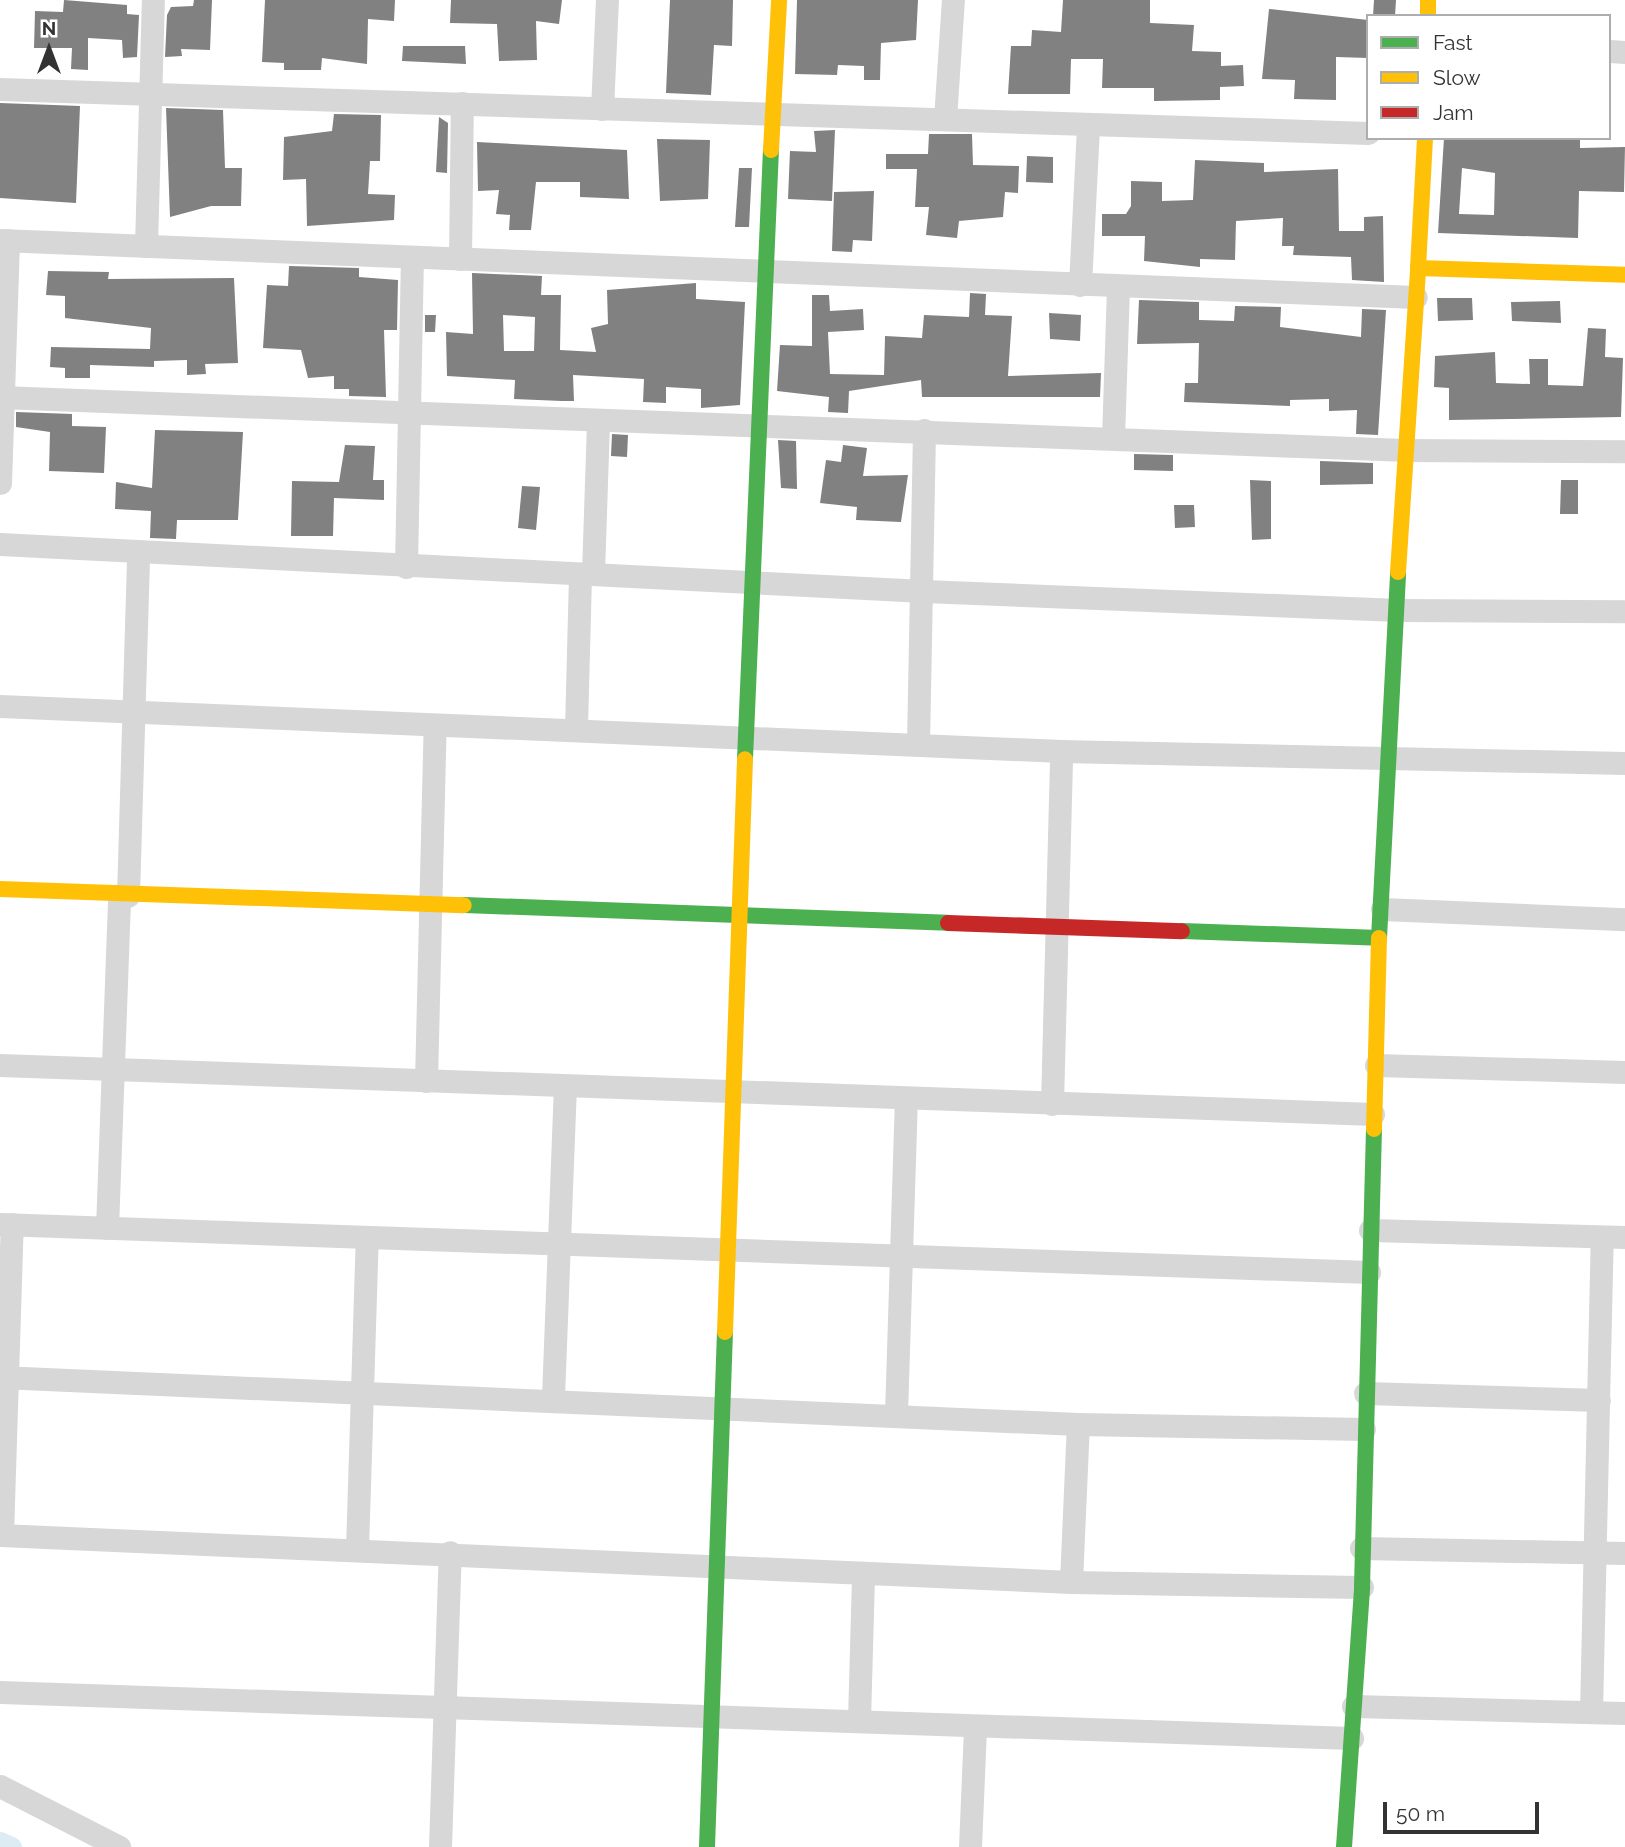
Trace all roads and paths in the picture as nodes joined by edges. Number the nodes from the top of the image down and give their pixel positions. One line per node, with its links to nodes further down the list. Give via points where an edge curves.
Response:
1 (153, 0): 6 (street)
2 (607, 0): 8 (street)
3 (779, 0): 9 (street)
4 (953, 0): 10 (street)
5 (0, 89): 6 (street)
6 (152, 90): 7 (street); 15 (street)
7 (462, 103): 8 (street); 17 (street)
8 (602, 109): 9 (street)
9 (776, 116): 10 (street); 19 (street)
10 (945, 120): 11 (street)
11 (1088, 126): 12 (street); 21 (street)
12 (1366, 133)
13 (1425, 140): 18 (street)
14 (4, 240): 15 (street); 24 (street)
15 (146, 246): 16 (street)
16 (412, 259): 17 (street); 25 (street)
17 (460, 259): 19 (street)
18 (1418, 268): 20 (street); 23 (street)
19 (768, 271): 21 (street); 27 (street)
20 (1625, 275)
21 (1080, 285): 22 (street)
22 (1118, 287): 23 (street); 29 (street)
23 (1416, 297): 30 (street)
24 (1, 397): 25 (street); 32 (street)
25 (409, 413): 26 (street); 35 (street)
26 (598, 421): 27 (street); 36 (street)
27 (757, 425): 28 (street); 37 (street)
28 (924, 430): 29 (street); 38 (street)
29 (1113, 438): 30 (street)
30 (1402, 450): 31 (street); 39 (street)
31 (1625, 451)
32 (0, 483)
33 (0, 544): 34 (street)
34 (138, 555): 35 (street); 42 (street)
35 (406, 568): 36 (street)
36 (587, 574): 37 (street); 44 (street)
37 (754, 583): 38 (street); 45 (street)
38 (924, 590): 39 (street); 46 (street)
39 (1399, 610): 40 (street); 48 (street)
40 (1625, 611)
41 (0, 706): 42 (street)
42 (133, 712): 43 (street); 51 (street)
43 (435, 725): 44 (street); 52 (street)
44 (576, 728): 45 (street)
45 (748, 736): 46 (street); 55 (street)
46 (918, 744): 47 (street)
47 (1061, 751): 48 (street); 56 (street)
48 (1393, 759): 49 (street); 53 (street)
49 (1625, 764)
50 (0, 889): 51 (street)
51 (123, 895): 52 (street); 60 (street)
52 (430, 908): 55 (street); 62 (street)
53 (1381, 909): 54 (street); 57 (street)
54 (1625, 919)
55 (744, 920): 56 (street); 64 (street)
56 (1055, 930): 57 (street); 66 (street)
57 (1379, 938): 59 (street)
58 (0, 1065): 60 (street)
59 (1376, 1065): 61 (street); 67 (street)
60 (108, 1069): 62 (street); 69 (street)
61 (1625, 1072)
62 (426, 1080): 63 (street)
63 (565, 1088): 64 (street); 73 (street)
64 (736, 1093): 65 (street); 74 (street)
65 (906, 1101): 66 (street); 75 (street)
66 (1052, 1104): 67 (street)
67 (1373, 1114): 70 (street)
68 (6, 1224): 69 (street); 77 (street)
69 (107, 1228): 71 (street)
70 (1370, 1230): 72 (street); 76 (street)
71 (367, 1237): 73 (street); 78 (street)
72 (1614, 1237): 81 (street)
73 (558, 1245): 74 (street); 80 (street)
74 (726, 1252): 75 (street); 82 (street)
75 (899, 1258): 76 (street); 83 (street)
76 (1369, 1272): 79 (street)
77 (4, 1377): 78 (street); 86 (street)
78 (363, 1390): 80 (street); 88 (street)
79 (1366, 1393): 81 (street); 85 (street)
80 (552, 1397): 82 (street)
81 (1599, 1400): 90 (street)
82 (720, 1408): 83 (street); 92 (street)
83 (896, 1414): 84 (street)
84 (1078, 1424): 85 (street); 94 (street)
85 (1364, 1429): 87 (street)
86 (1, 1535): 88 (street)
87 (1362, 1548): 90 (street); 95 (street)
88 (357, 1549): 89 (street)
89 (450, 1552): 92 (street); 98 (street)
90 (1597, 1552): 91 (street); 99 (street)
91 (1625, 1553)
92 (716, 1565): 93 (street); 101 (street)
93 (863, 1573): 94 (street); 102 (street)
94 (1071, 1582): 95 (street)
95 (1362, 1587): 97 (street)
96 (0, 1692): 98 (street)
97 (1353, 1706): 99 (street); 104 (street)
98 (442, 1708): 101 (street); 107 (street)
99 (1591, 1712): 100 (street)
100 (1625, 1713)
101 (712, 1717): 102 (street); 108 (street)
102 (859, 1720): 103 (street)
103 (975, 1726): 104 (street); 109 (street)
104 (1352, 1738): 110 (street)
105 (0, 1786): 106 (street)
106 (119, 1847)
107 (440, 1847)
108 (707, 1847)
109 (970, 1847)
110 (1344, 1847)

